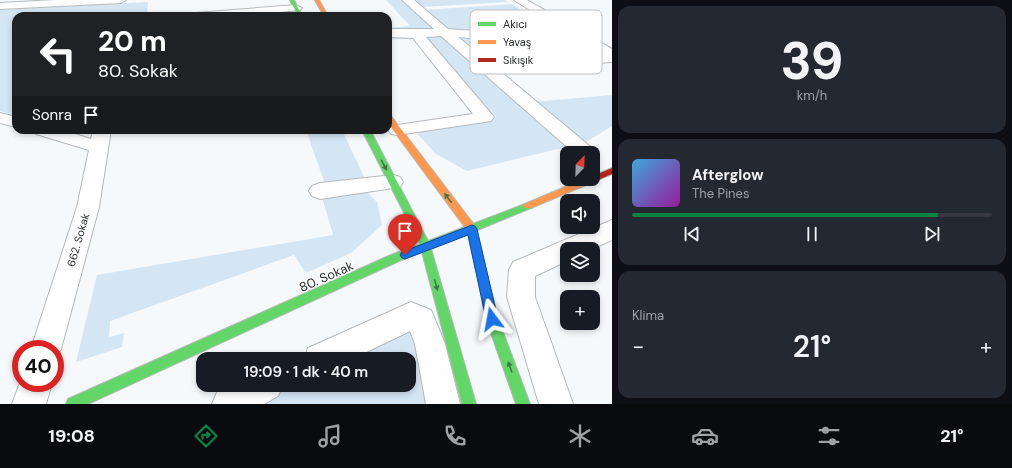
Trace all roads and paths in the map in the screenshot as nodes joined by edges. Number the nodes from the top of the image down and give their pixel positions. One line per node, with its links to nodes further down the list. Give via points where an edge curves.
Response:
1 (120, 0): 6 (street)
2 (317, 0): 11 (street)
3 (407, 0): 12 (street)
4 (519, 0): 8 (street)
5 (522, 0): 9 (street)
6 (0, 6)
7 (296, 8): 10 (street)
8 (536, 10)
9 (540, 10)
10 (246, 12)
11 (324, 12)
12 (443, 32): 14 (street); 15 (street); 19 (street)
13 (392, 33): 14 (street)
14 (416, 34): 25 (street, via 486,117)
15 (470, 35)
16 (602, 45): 18 (street)
17 (602, 50): 20 (street)
18 (612, 51)
19 (470, 55)
20 (612, 56): 21 (street)
21 (602, 57)
22 (493, 74): 29 (street)
23 (0, 118): 24 (street)
24 (12, 121)
25 (393, 124): 35 (street, one-way to 25)
26 (71, 134): 28 (street)
27 (368, 134): 32 (street, one-way to 32)
28 (100, 138): 40 (street, 662. Sokak, via 88,207)
29 (578, 146)
30 (612, 171): 31 (street, 80. Sokak)
31 (600, 176)
32 (393, 182): 34 (street); 38 (street)
33 (576, 186): 35 (street, 80. Sokak)
34 (320, 191)
35 (472, 229): 38 (street, 80. Sokak); 49 (street, one-way to 35, via 492,319)
36 (612, 229): 37 (street)
37 (583, 242)
38 (426, 247): 45 (street, 80. Sokak); 48 (street, one-way to 48)
39 (560, 253): 50 (street, via 522,270 521,297)
40 (49, 340)
41 (334, 352): 47 (street, via 411,316 421,320 430,344)
42 (33, 392): 44 (street)
43 (253, 392): 46 (street)
44 (30, 404)
45 (73, 404)
46 (229, 404)
47 (443, 404)
48 (470, 404)
49 (523, 404)
50 (556, 404)

